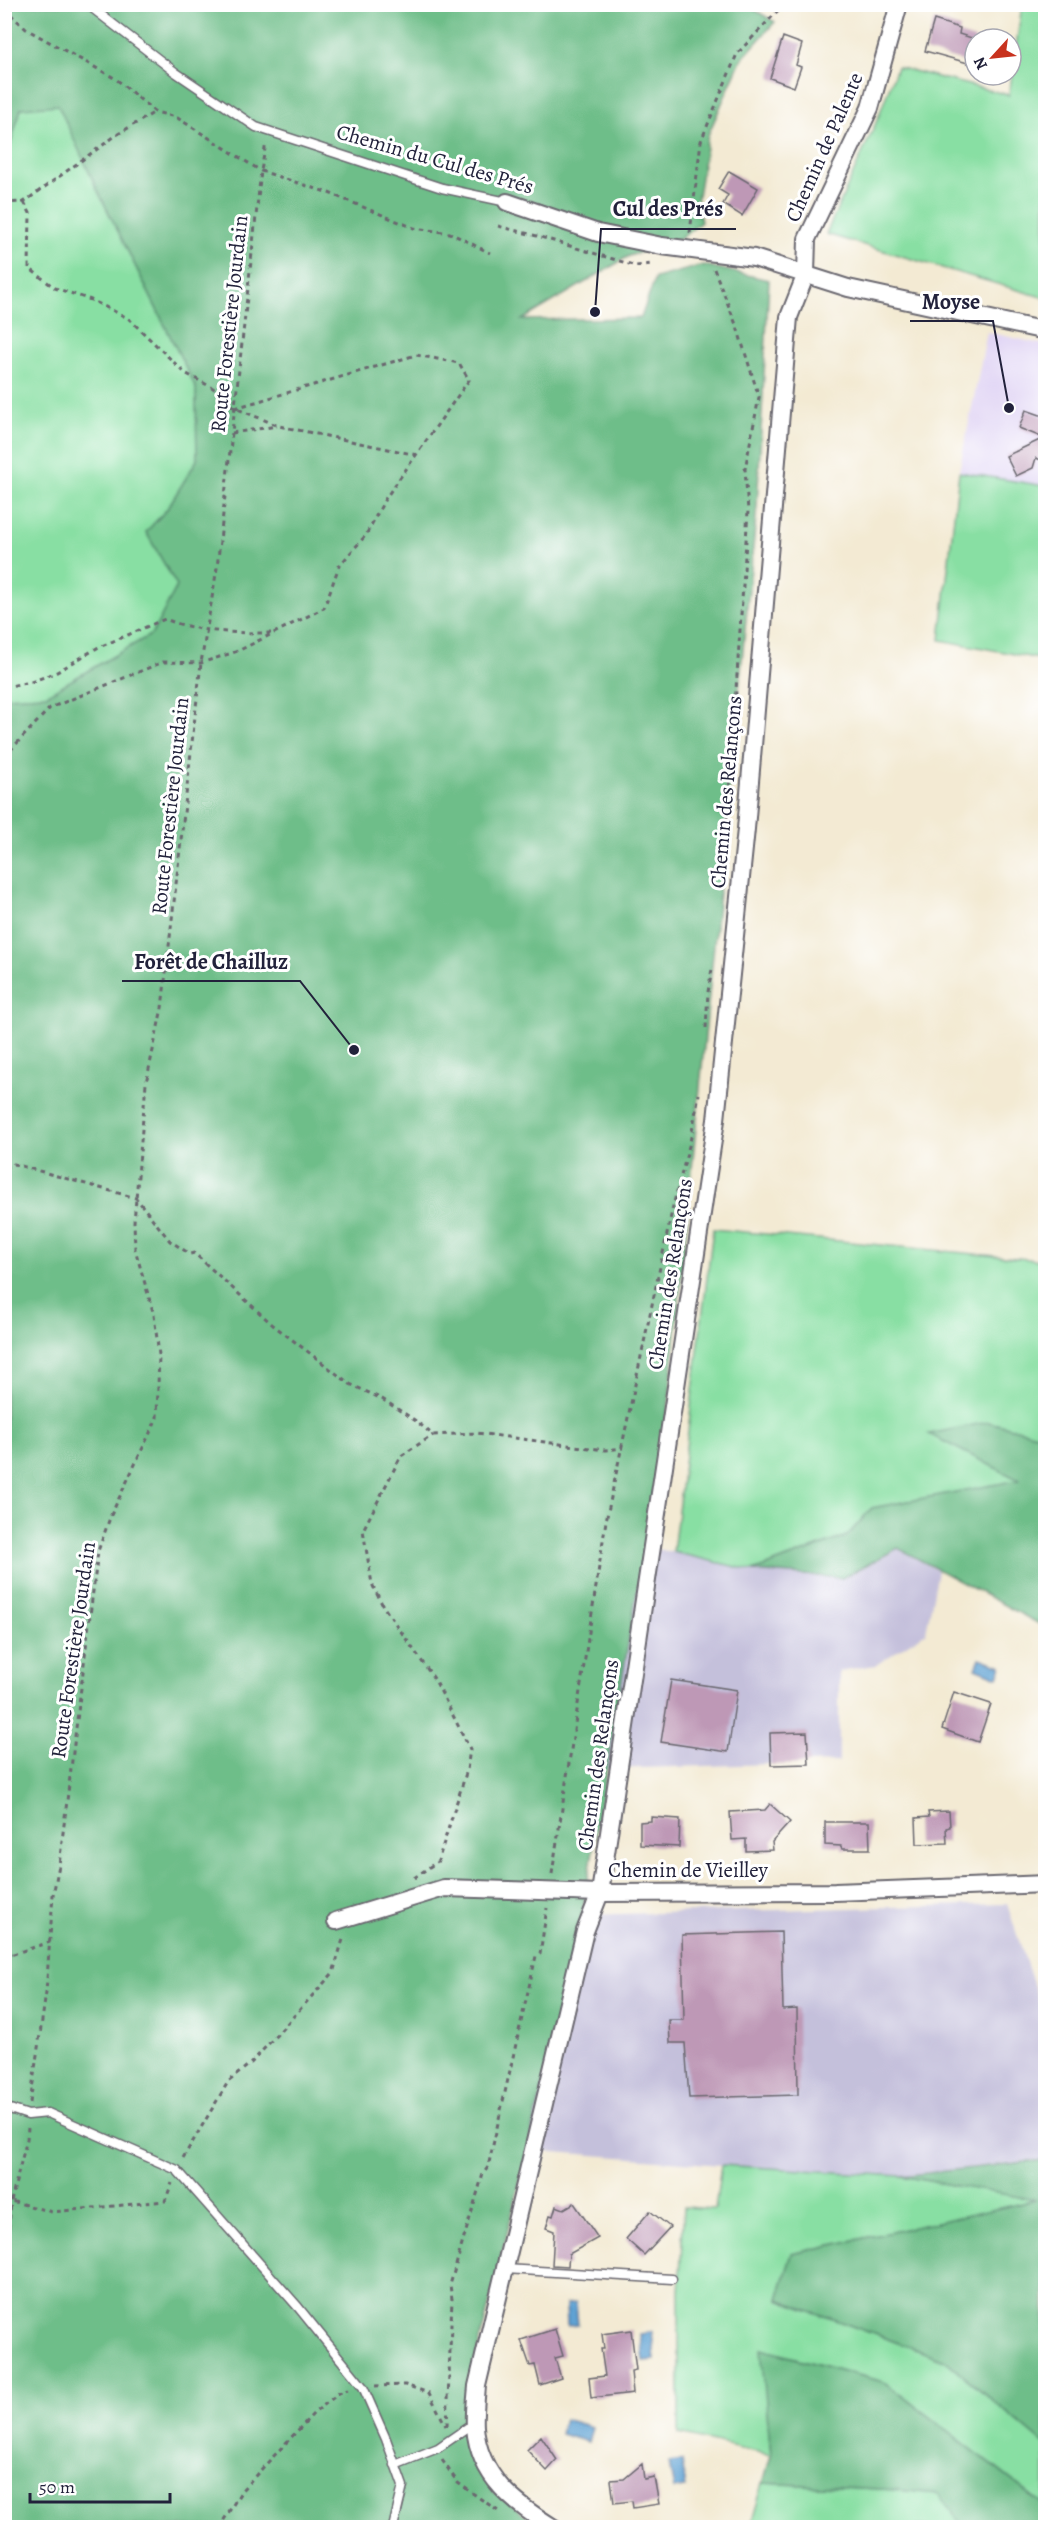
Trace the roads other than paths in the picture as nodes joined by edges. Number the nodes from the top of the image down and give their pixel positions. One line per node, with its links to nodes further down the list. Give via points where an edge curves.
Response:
1 (87, 4): 3 (lane, Chemin du Cul des Prés, via 175,72 256,127 442,188)
2 (899, 4): 4 (street, Chemin de Palente, via 870,108 807,239)
3 (507, 202): 4 (street, Chemin du Cul des Prés, via 598,233 754,258)
4 (806, 274): 5 (street, Chemin du Cul des Prés, via 859,291); 7 (street, Chemin des Relançons, via 789,316 746,829 716,1120)
5 (1046, 331)
6 (1046, 1884): 7 (street, Chemin de Vieilley, via 835,1892)
7 (600, 1893): 8 (street, Chemin de Vieilley, via 444,1888); 10 (street, Chemin des Relançons, via 585,1931)
8 (341, 1924)
9 (4, 2107): 13 (lane, via 28,2115 48,2113 177,2170 363,2387)
10 (505, 2269): 11 (lane); 12 (street, Chemin des Relançons, via 477,2386)
11 (672, 2279)
12 (474, 2426): 13 (lane, via 434,2450); 15 (street, Chemin des Relançons, via 487,2468 502,2491)
13 (395, 2465): 14 (lane, via 403,2486)
14 (393, 2528)
15 (554, 2528)

